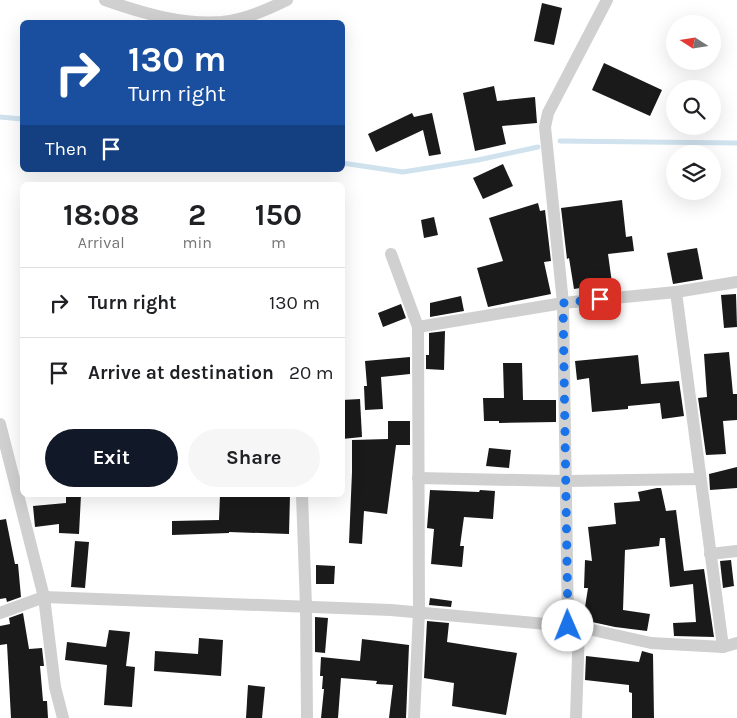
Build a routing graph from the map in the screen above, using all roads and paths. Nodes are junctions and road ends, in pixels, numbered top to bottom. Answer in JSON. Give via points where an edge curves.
{"nodes":[{"id":1,"x":105,"y":0,"type":"edge"},
{"id":2,"x":287,"y":0,"type":"edge"},
{"id":3,"x":607,"y":0,"type":"edge"},
{"id":4,"x":179,"y":20,"type":"edge"},
{"id":5,"x":230,"y":20,"type":"edge"},
{"id":6,"x":391,"y":254,"type":"dead end"},
{"id":7,"x":737,"y":282,"type":"edge"},
{"id":8,"x":676,"y":292,"type":"junction"},
{"id":9,"x":563,"y":303,"type":"junction"},
{"id":10,"x":418,"y":327,"type":"junction"},
{"id":11,"x":0,"y":424,"type":"edge"},
{"id":12,"x":418,"y":478,"type":"junction"},
{"id":13,"x":700,"y":479,"type":"junction"},
{"id":14,"x":565,"y":481,"type":"junction"},
{"id":15,"x":302,"y":497,"type":"edge"},
{"id":16,"x":737,"y":551,"type":"edge"},
{"id":17,"x":710,"y":554,"type":"junction"},
{"id":18,"x":44,"y":596,"type":"junction"},
{"id":19,"x":306,"y":606,"type":"junction"},
{"id":20,"x":419,"y":612,"type":"junction"},
{"id":21,"x":0,"y":613,"type":"edge"},
{"id":22,"x":573,"y":627,"type":"junction"},
{"id":23,"x":737,"y":643,"type":"edge"},
{"id":24,"x":723,"y":647,"type":"junction"},
{"id":25,"x":63,"y":718,"type":"edge"},
{"id":26,"x":307,"y":718,"type":"edge"},
{"id":27,"x":414,"y":718,"type":"edge"},
{"id":28,"x":576,"y":718,"type":"edge"}],
"edges":[{"from":1,"to":4,"type":"street"},
{"from":2,"to":5,"type":"street","via":[[268,10]]},
{"from":3,"to":9,"type":"street","via":[[551,107],[545,127]]},
{"from":6,"to":10,"type":"street"},
{"from":7,"to":8,"type":"street"},
{"from":8,"to":9,"type":"street"},
{"from":8,"to":13,"type":"street"},
{"from":9,"to":10,"type":"street"},
{"from":9,"to":14,"type":"street"},
{"from":10,"to":12,"type":"street"},
{"from":11,"to":18,"type":"street"},
{"from":12,"to":14,"type":"street"},
{"from":12,"to":20,"type":"street"},
{"from":13,"to":14,"type":"street"},
{"from":13,"to":17,"type":"street"},
{"from":14,"to":22,"type":"street"},
{"from":15,"to":19,"type":"street"},
{"from":16,"to":17,"type":"street"},
{"from":17,"to":24,"type":"street"},
{"from":18,"to":19,"type":"street"},
{"from":18,"to":21,"type":"street"},
{"from":18,"to":25,"type":"street","via":[[55,687]]},
{"from":19,"to":20,"type":"street"},
{"from":19,"to":26,"type":"street"},
{"from":20,"to":22,"type":"street"},
{"from":20,"to":27,"type":"street"},
{"from":22,"to":24,"type":"street","via":[[652,642]]},
{"from":22,"to":28,"type":"street"},
{"from":23,"to":24,"type":"street"}]}
